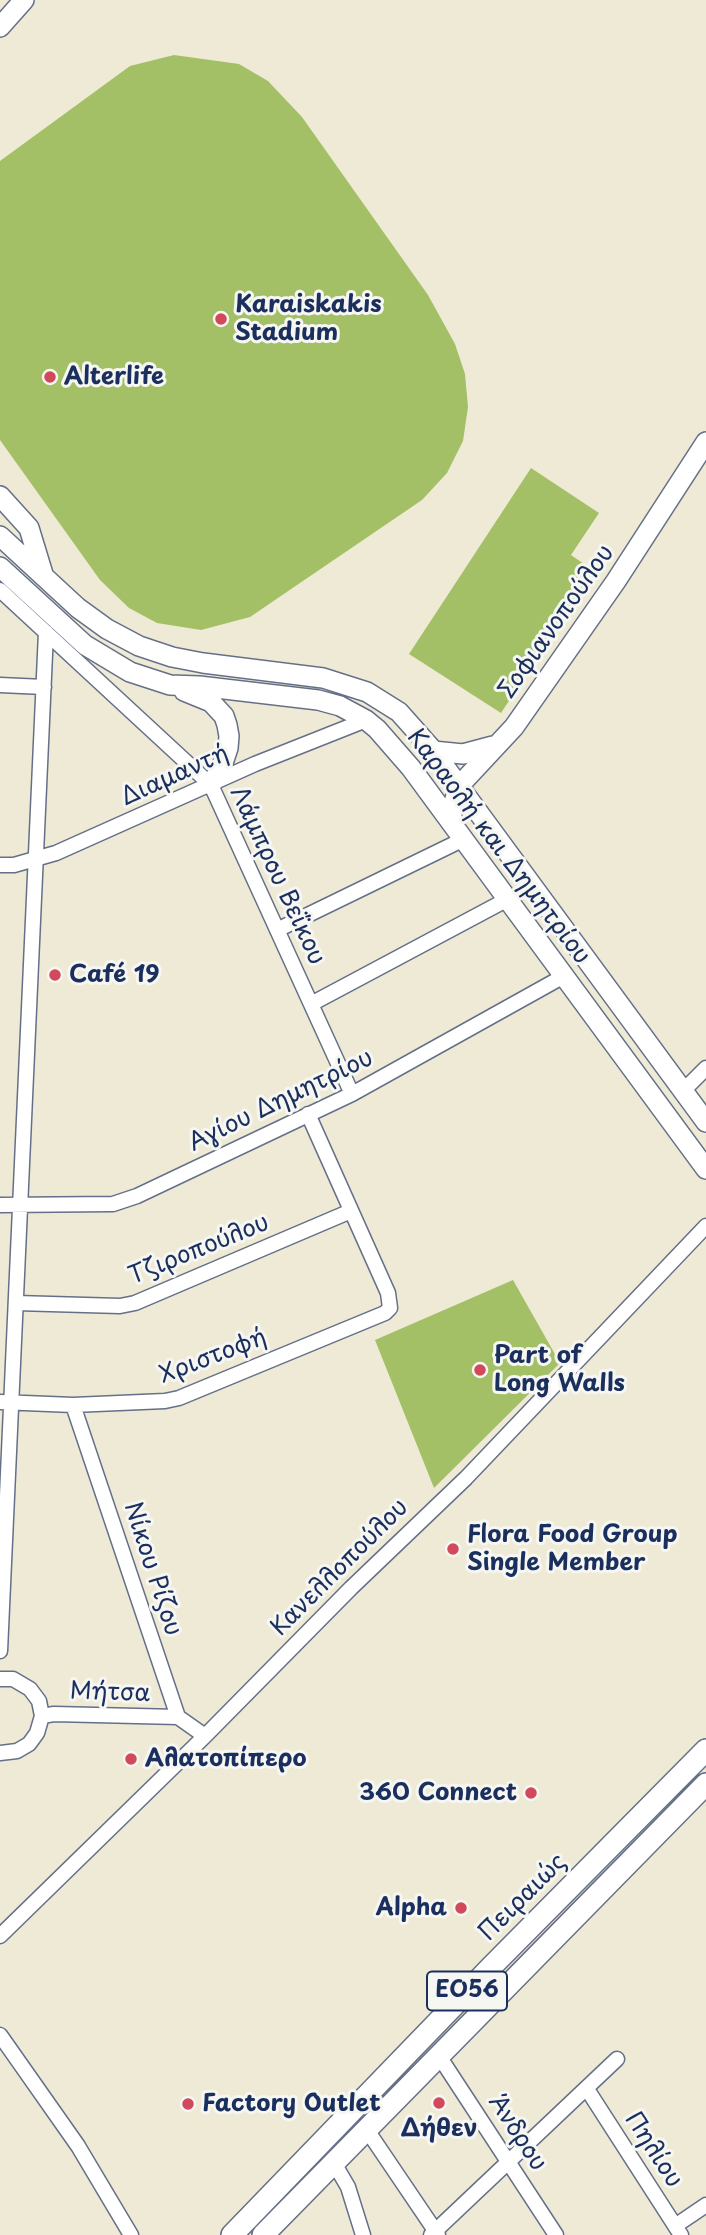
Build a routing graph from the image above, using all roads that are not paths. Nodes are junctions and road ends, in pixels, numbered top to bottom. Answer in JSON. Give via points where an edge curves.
{"nodes":[{"id":1,"x":24,"y":0,"type":"edge"},
{"id":2,"x":0,"y":27,"type":"edge"},
{"id":3,"x":706,"y":442,"type":"edge"},
{"id":4,"x":0,"y":496,"type":"edge"},
{"id":5,"x":0,"y":536,"type":"edge"},
{"id":6,"x":43,"y":575,"type":"junction"},
{"id":7,"x":4,"y":578,"type":"edge"},
{"id":8,"x":46,"y":632,"type":"junction"},
{"id":9,"x":0,"y":685,"type":"edge"},
{"id":10,"x":170,"y":685,"type":"junction"},
{"id":11,"x":44,"y":687,"type":"junction"},
{"id":12,"x":366,"y":720,"type":"junction"},
{"id":13,"x":497,"y":744,"type":"junction"},
{"id":14,"x":433,"y":751,"type":"junction"},
{"id":15,"x":211,"y":785,"type":"junction"},
{"id":16,"x":459,"y":786,"type":"junction"},
{"id":17,"x":459,"y":833,"type":"junction"},
{"id":18,"x":36,"y":859,"type":"junction"},
{"id":19,"x":0,"y":865,"type":"edge"},
{"id":20,"x":508,"y":899,"type":"junction"},
{"id":21,"x":277,"y":930,"type":"junction"},
{"id":22,"x":564,"y":976,"type":"junction"},
{"id":23,"x":311,"y":1004,"type":"junction"},
{"id":24,"x":706,"y":1068,"type":"edge"},
{"id":25,"x":683,"y":1091,"type":"junction"},
{"id":26,"x":352,"y":1094,"type":"junction"},
{"id":27,"x":308,"y":1114,"type":"junction"},
{"id":28,"x":706,"y":1122,"type":"edge"},
{"id":29,"x":706,"y":1169,"type":"edge"},
{"id":30,"x":0,"y":1205,"type":"edge"},
{"id":31,"x":20,"y":1205,"type":"junction"},
{"id":32,"x":351,"y":1211,"type":"junction"},
{"id":33,"x":706,"y":1226,"type":"edge"},
{"id":34,"x":16,"y":1303,"type":"junction"},
{"id":35,"x":6,"y":1402,"type":"edge"},
{"id":36,"x":73,"y":1405,"type":"junction"},
{"id":37,"x":2,"y":1577,"type":"edge"},
{"id":38,"x":0,"y":1651,"type":"edge"},
{"id":39,"x":0,"y":1679,"type":"edge"},
{"id":40,"x":42,"y":1716,"type":"junction"},
{"id":41,"x":178,"y":1717,"type":"junction"},
{"id":42,"x":205,"y":1736,"type":"junction"},
{"id":43,"x":706,"y":1750,"type":"edge"},
{"id":44,"x":0,"y":1753,"type":"edge"},
{"id":45,"x":706,"y":1784,"type":"edge"},
{"id":46,"x":2,"y":1928,"type":"edge"},
{"id":47,"x":0,"y":2035,"type":"edge"},
{"id":48,"x":439,"y":2056,"type":"junction"},
{"id":49,"x":617,"y":2059,"type":"dead end"},
{"id":50,"x":587,"y":2089,"type":"junction"},
{"id":51,"x":367,"y":2130,"type":"junction"},
{"id":52,"x":334,"y":2163,"type":"junction"},
{"id":53,"x":509,"y":2164,"type":"junction"},
{"id":54,"x":706,"y":2205,"type":"edge"},
{"id":55,"x":678,"y":2231,"type":"edge"},
{"id":56,"x":435,"y":2234,"type":"edge"},
{"id":57,"x":131,"y":2235,"type":"edge"},
{"id":58,"x":232,"y":2235,"type":"edge"},
{"id":59,"x":263,"y":2235,"type":"edge"},
{"id":60,"x":363,"y":2235,"type":"edge"},
{"id":61,"x":556,"y":2235,"type":"edge"}],
"edges":[{"from":1,"to":2,"type":"main road"},
{"from":3,"to":13,"type":"main road","name":"Σοφιανοπούλου","via":[[616,581]]},
{"from":4,"to":6,"type":"main road","via":[[29,528]]},
{"from":5,"to":6,"type":"main road","name":"Καραολή και Δημητρίου"},
{"from":6,"to":14,"type":"main road","name":"Καραολή και Δημητρίου","via":[[107,629],[155,652],[323,678],[367,692],[399,712]]},
{"from":7,"to":8,"type":"street","name":"Λάμπρου Βεΐκου"},
{"from":7,"to":10,"type":"main road","name":"Καραολή και Δημητρίου","via":[[94,652],[130,672]]},
{"from":8,"to":11,"type":"street"},
{"from":8,"to":15,"type":"street","name":"Λάμπρου Βεΐκου"},
{"from":9,"to":11,"type":"street"},
{"from":10,"to":12,"type":"main road","name":"Καραολή και Δημητρίου","via":[[318,700]]},
{"from":10,"to":15,"type":"main road","via":[[211,702],[224,716],[228,748]]},
{"from":11,"to":18,"type":"street"},
{"from":12,"to":15,"type":"street","name":"Διαμαντή"},
{"from":12,"to":17,"type":"main road","name":"Καραολή και Δημητρίου","via":[[396,748]]},
{"from":13,"to":14,"type":"main road","via":[[463,754]]},
{"from":13,"to":16,"type":"main road","name":"Σοφιανοπούλου"},
{"from":14,"to":16,"type":"main road","name":"Καραολή και Δημητρίου"},
{"from":15,"to":18,"type":"street","name":"Διαμαντή"},
{"from":15,"to":21,"type":"street","name":"Λάμπρου Βεΐκου"},
{"from":16,"to":17,"type":"main road","via":[[451,812]]},
{"from":16,"to":25,"type":"main road","name":"Καραολή και Δημητρίου"},
{"from":17,"to":20,"type":"main road","name":"Καραολή και Δημητρίου"},
{"from":17,"to":21,"type":"street"},
{"from":18,"to":19,"type":"street","name":"Διαμαντή"},
{"from":18,"to":31,"type":"street"},
{"from":20,"to":22,"type":"main road","name":"Καραολή και Δημητρίου"},
{"from":20,"to":23,"type":"street"},
{"from":21,"to":23,"type":"street","name":"Λάμπρου Βεΐκου"},
{"from":22,"to":26,"type":"street","name":"Αγίου Δημητρίου"},
{"from":22,"to":29,"type":"main road","name":"Καραολή και Δημητρίου"},
{"from":23,"to":26,"type":"street","name":"Λάμπρου Βεΐκου"},
{"from":24,"to":25,"type":"street"},
{"from":25,"to":28,"type":"main road","name":"Καραολή και Δημητρίου"},
{"from":26,"to":27,"type":"street","name":"Αγίου Δημητρίου"},
{"from":27,"to":31,"type":"street","name":"Αγίου Δημητρίου","via":[[125,1201]]},
{"from":27,"to":32,"type":"street"},
{"from":30,"to":31,"type":"street","name":"Αγίου Δημητρίου"},
{"from":31,"to":34,"type":"street"},
{"from":32,"to":34,"type":"street","name":"Τζιροπούλου","via":[[135,1303]]},
{"from":32,"to":36,"type":"street","name":"Χριστοφή","via":[[388,1293],[390,1308],[378,1317],[179,1398]]},
{"from":33,"to":42,"type":"street","name":"Κανελλοπούλου","via":[[466,1478]]},
{"from":34,"to":35,"type":"street"},
{"from":35,"to":36,"type":"street","name":"Χριστοφή"},
{"from":35,"to":37,"type":"street"},
{"from":36,"to":41,"type":"street","name":"Νίκου Ρίζου"},
{"from":37,"to":38,"type":"street"},
{"from":39,"to":40,"type":"street","via":[[18,1681],[30,1689]]},
{"from":40,"to":41,"type":"street","name":"Μήτσα"},
{"from":40,"to":44,"type":"street","via":[[29,1744]]},
{"from":41,"to":42,"type":"street"},
{"from":42,"to":46,"type":"street","name":"Κανελλοπούλου"},
{"from":43,"to":58,"type":"main road","name":"Πειραιώς","number":"ΕΟ56"},
{"from":45,"to":48,"type":"main road","name":"Πειραιώς","number":"ΕΟ56"},
{"from":47,"to":57,"type":"street","via":[[78,2146]]},
{"from":48,"to":51,"type":"main road","name":"Πειραιώς","number":"ΕΟ56"},
{"from":48,"to":53,"type":"street","name":"Άνδρου"},
{"from":49,"to":50,"type":"street"},
{"from":50,"to":53,"type":"street"},
{"from":50,"to":55,"type":"street","name":"Πηλίου"},
{"from":51,"to":52,"type":"main road","name":"Πειραιώς","number":"ΕΟ56"},
{"from":51,"to":56,"type":"street"},
{"from":52,"to":59,"type":"main road","name":"Πειραιώς","number":"ΕΟ56"},
{"from":52,"to":60,"type":"street","via":[[348,2187]]},
{"from":53,"to":56,"type":"street"},
{"from":53,"to":61,"type":"street","name":"Άνδρου"},
{"from":54,"to":55,"type":"street"}]}
